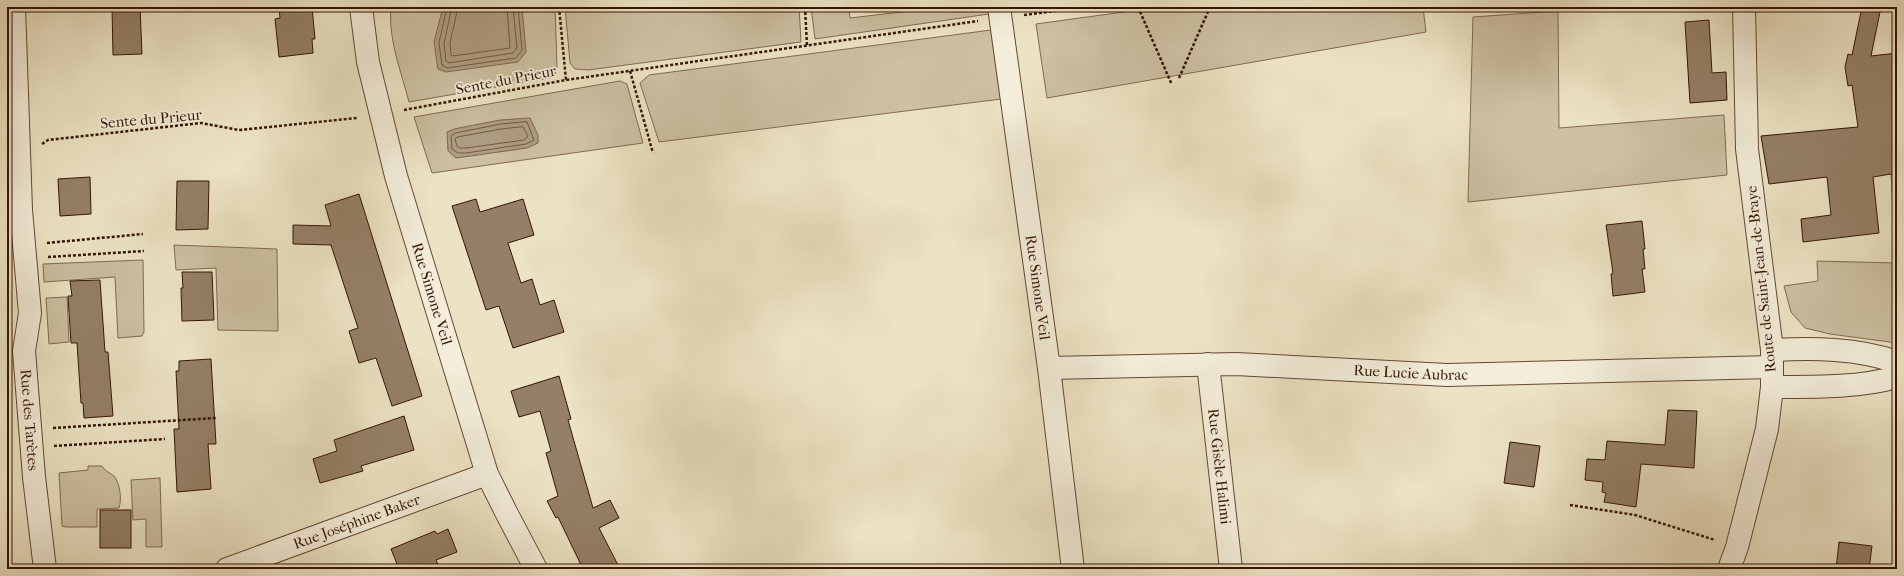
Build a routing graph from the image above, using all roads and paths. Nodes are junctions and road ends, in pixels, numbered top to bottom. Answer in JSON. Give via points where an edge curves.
{"nodes":[{"id":1,"x":14,"y":7,"type":"edge"},
{"id":2,"x":361,"y":7,"type":"edge"},
{"id":3,"x":559,"y":7,"type":"edge"},
{"id":4,"x":805,"y":7,"type":"edge"},
{"id":5,"x":1087,"y":7,"type":"edge"},
{"id":6,"x":1138,"y":7,"type":"edge"},
{"id":7,"x":1210,"y":7,"type":"edge"},
{"id":8,"x":1744,"y":7,"type":"edge"},
{"id":9,"x":1000,"y":12,"type":"edge"},
{"id":10,"x":807,"y":46,"type":"junction"},
{"id":11,"x":630,"y":71,"type":"junction"},
{"id":12,"x":1179,"y":78,"type":"dead end"},
{"id":13,"x":566,"y":80,"type":"junction"},
{"id":14,"x":1172,"y":85,"type":"dead end"},
{"id":15,"x":382,"y":114,"type":"junction"},
{"id":16,"x":653,"y":153,"type":"dead end"},
{"id":17,"x":19,"y":156,"type":"junction"},
{"id":18,"x":143,"y":234,"type":"dead end"},
{"id":19,"x":144,"y":251,"type":"dead end"},
{"id":20,"x":25,"y":252,"type":"junction"},
{"id":21,"x":1897,"y":362,"type":"edge"},
{"id":22,"x":1208,"y":364,"type":"junction"},
{"id":23,"x":1049,"y":368,"type":"junction"},
{"id":24,"x":1772,"y":368,"type":"junction"},
{"id":25,"x":1897,"y":377,"type":"edge"},
{"id":26,"x":216,"y":418,"type":"dead end"},
{"id":27,"x":31,"y":438,"type":"junction"},
{"id":28,"x":165,"y":439,"type":"dead end"},
{"id":29,"x":487,"y":474,"type":"junction"},
{"id":30,"x":1570,"y":505,"type":"dead end"},
{"id":31,"x":1737,"y":547,"type":"junction"},
{"id":32,"x":45,"y":569,"type":"edge"},
{"id":33,"x":227,"y":569,"type":"edge"},
{"id":34,"x":536,"y":569,"type":"edge"},
{"id":35,"x":1073,"y":569,"type":"edge"},
{"id":36,"x":1231,"y":569,"type":"edge"},
{"id":37,"x":1729,"y":569,"type":"edge"}],
"edges":[{"from":1,"to":17,"type":"street","name":"Rue des Tarètes"},
{"from":2,"to":15,"type":"street","name":"Rue Simone Veil","via":[[368,62]]},
{"from":3,"to":13,"type":"path"},
{"from":4,"to":10,"type":"path"},
{"from":5,"to":9,"type":"path","name":"Sente du Prieur"},
{"from":6,"to":14,"type":"path"},
{"from":7,"to":12,"type":"path"},
{"from":8,"to":24,"type":"street","name":"Route de Saint-Jean-de-Braye","via":[[1747,149]]},
{"from":9,"to":10,"type":"path","name":"Sente du Prieur"},
{"from":9,"to":23,"type":"street","name":"Rue Simone Veil"},
{"from":10,"to":11,"type":"path","name":"Sente du Prieur"},
{"from":11,"to":13,"type":"path","name":"Sente du Prieur"},
{"from":11,"to":16,"type":"path"},
{"from":13,"to":15,"type":"path","name":"Sente du Prieur"},
{"from":15,"to":17,"type":"path","name":"Sente du Prieur","via":[[239,130],[201,123],[56,139],[48,140],[28,154]]},
{"from":15,"to":29,"type":"street","name":"Rue Simone Veil","via":[[396,176]]},
{"from":17,"to":20,"type":"street","name":"Rue des Tarètes"},
{"from":18,"to":20,"type":"path"},
{"from":19,"to":20,"type":"path"},
{"from":20,"to":27,"type":"street","name":"Rue des Tarètes","via":[[30,313],[24,351]]},
{"from":21,"to":24,"type":"street","via":[[1880,356],[1812,348]]},
{"from":22,"to":23,"type":"street","name":"Rue Lucie Aubrac"},
{"from":22,"to":24,"type":"street","name":"Rue Lucie Aubrac","via":[[1447,375]]},
{"from":22,"to":36,"type":"street","name":"Rue Gisèle Halimi"},
{"from":23,"to":35,"type":"street","name":"Rue Simone Veil"},
{"from":24,"to":25,"type":"street","via":[[1811,387],[1882,381]]},
{"from":24,"to":31,"type":"street","name":"Route de Saint-Jean-de-Braye","via":[[1767,429]]},
{"from":26,"to":27,"type":"path"},
{"from":27,"to":28,"type":"path"},
{"from":27,"to":32,"type":"street","name":"Rue des Tarètes"},
{"from":29,"to":33,"type":"street","name":"Rue Joséphine Baker"},
{"from":29,"to":34,"type":"street","name":"Rue Simone Veil"},
{"from":30,"to":31,"type":"path","via":[[1635,515]]},
{"from":31,"to":37,"type":"street","name":"Route de Saint-Jean-de-Braye"}]}
